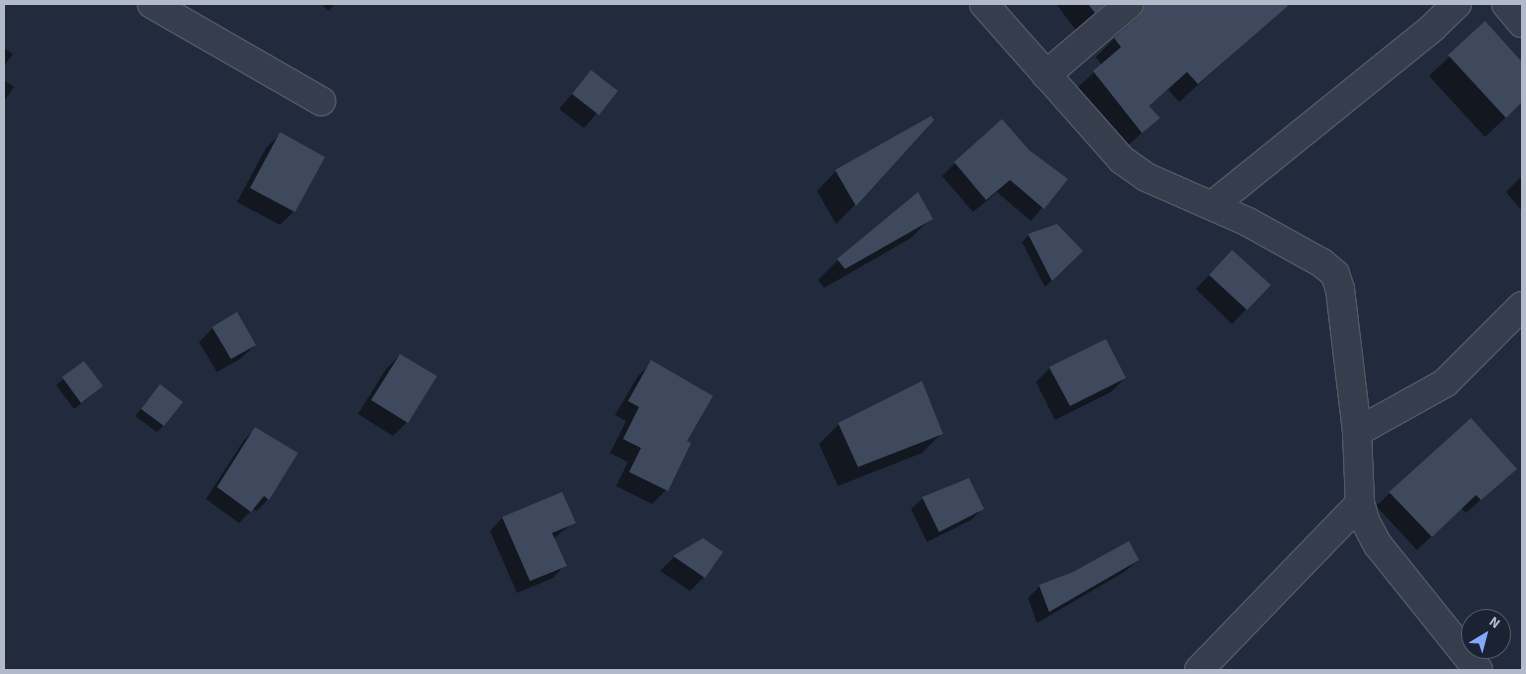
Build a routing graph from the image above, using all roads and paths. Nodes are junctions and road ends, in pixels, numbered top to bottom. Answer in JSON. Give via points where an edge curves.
{"nodes":[{"id":1,"x":152,"y":4,"type":"edge"},
{"id":2,"x":984,"y":4,"type":"edge"},
{"id":3,"x":1129,"y":4,"type":"edge"},
{"id":4,"x":1457,"y":4,"type":"edge"},
{"id":5,"x":1506,"y":4,"type":"edge"},
{"id":6,"x":1522,"y":23,"type":"edge"},
{"id":7,"x":1046,"y":75,"type":"junction"},
{"id":8,"x":321,"y":101,"type":"dead end"},
{"id":9,"x":1213,"y":205,"type":"junction"},
{"id":10,"x":1522,"y":306,"type":"edge"},
{"id":11,"x":1357,"y":432,"type":"junction"},
{"id":12,"x":1360,"y":503,"type":"junction"},
{"id":13,"x":1199,"y":670,"type":"edge"},
{"id":14,"x":1478,"y":670,"type":"edge"}],
"edges":[{"from":1,"to":8,"type":"street"},
{"from":2,"to":7,"type":"street"},
{"from":3,"to":7,"type":"street"},
{"from":4,"to":9,"type":"street","via":[[1432,28]]},
{"from":5,"to":6,"type":"street"},
{"from":7,"to":9,"type":"street","via":[[1122,160],[1146,177]]},
{"from":9,"to":11,"type":"street","via":[[1322,263],[1335,274],[1340,289]]},
{"from":10,"to":11,"type":"street","via":[[1445,383]]},
{"from":11,"to":12,"type":"street"},
{"from":12,"to":13,"type":"street"},
{"from":12,"to":14,"type":"street","via":[[1378,544]]}]}
